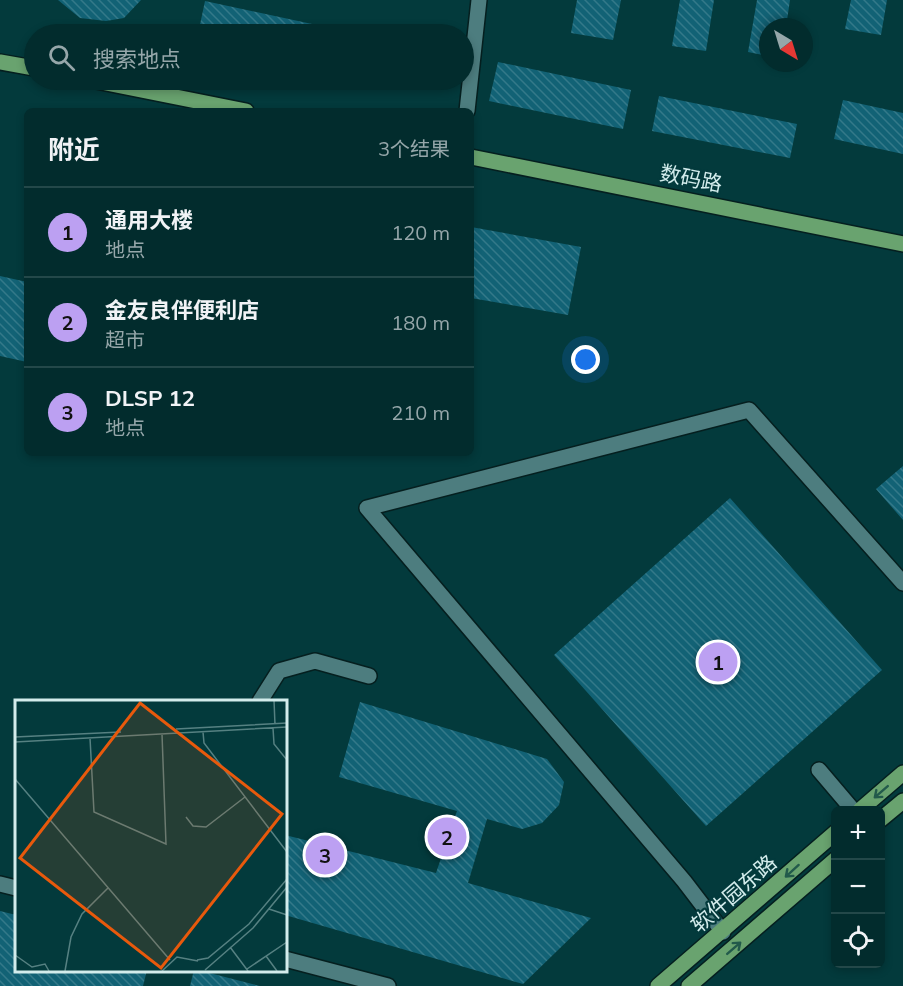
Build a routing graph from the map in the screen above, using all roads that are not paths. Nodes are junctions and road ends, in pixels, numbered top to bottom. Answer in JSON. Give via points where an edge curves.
{"nodes":[{"id":1,"x":479,"y":0,"type":"edge"},
{"id":2,"x":474,"y":43,"type":"edge"},
{"id":3,"x":0,"y":62,"type":"edge"},
{"id":4,"x":24,"y":66,"type":"edge"},
{"id":5,"x":140,"y":90,"type":"edge"},
{"id":6,"x":468,"y":90,"type":"edge"},
{"id":7,"x":231,"y":108,"type":"edge"},
{"id":8,"x":466,"y":108,"type":"edge"},
{"id":9,"x":474,"y":158,"type":"edge"},
{"id":10,"x":903,"y":244,"type":"edge"},
{"id":11,"x":903,"y":583,"type":"edge"},
{"id":12,"x":369,"y":676,"type":"dead end"},
{"id":13,"x":261,"y":700,"type":"edge"},
{"id":14,"x":819,"y":770,"type":"dead end"},
{"id":15,"x":903,"y":773,"type":"edge"},
{"id":16,"x":903,"y":801,"type":"edge"},
{"id":17,"x":850,"y":806,"type":"edge"},
{"id":18,"x":865,"y":806,"type":"edge"},
{"id":19,"x":885,"y":816,"type":"edge"},
{"id":20,"x":831,"y":836,"type":"edge"},
{"id":21,"x":835,"y":860,"type":"edge"},
{"id":22,"x":0,"y":884,"type":"edge"},
{"id":23,"x":15,"y":888,"type":"edge"},
{"id":24,"x":723,"y":932,"type":"junction"},
{"id":25,"x":286,"y":959,"type":"edge"},
{"id":26,"x":388,"y":986,"type":"edge"},
{"id":27,"x":658,"y":986,"type":"edge"},
{"id":28,"x":689,"y":986,"type":"edge"}],
"edges":[{"from":1,"to":2,"type":"street"},
{"from":3,"to":4,"type":"main road"},
{"from":5,"to":7,"type":"main road"},
{"from":6,"to":8,"type":"street"},
{"from":9,"to":10,"type":"main road","name":"数码路"},
{"from":11,"to":24,"type":"street","via":[[749,410],[368,508],[677,872]]},
{"from":12,"to":13,"type":"street","via":[[315,661],[279,671]]},
{"from":14,"to":17,"type":"street"},
{"from":15,"to":18,"type":"main road","one_way":true},
{"from":16,"to":19,"type":"main road"},
{"from":20,"to":24,"type":"main road","name":"软件园东路","one_way":true},
{"from":28,"to":21,"type":"main road","name":"软件园东路","one_way":true},
{"from":22,"to":23,"type":"street"},
{"from":24,"to":27,"type":"main road","name":"软件园东路"},
{"from":25,"to":26,"type":"street"}]}
